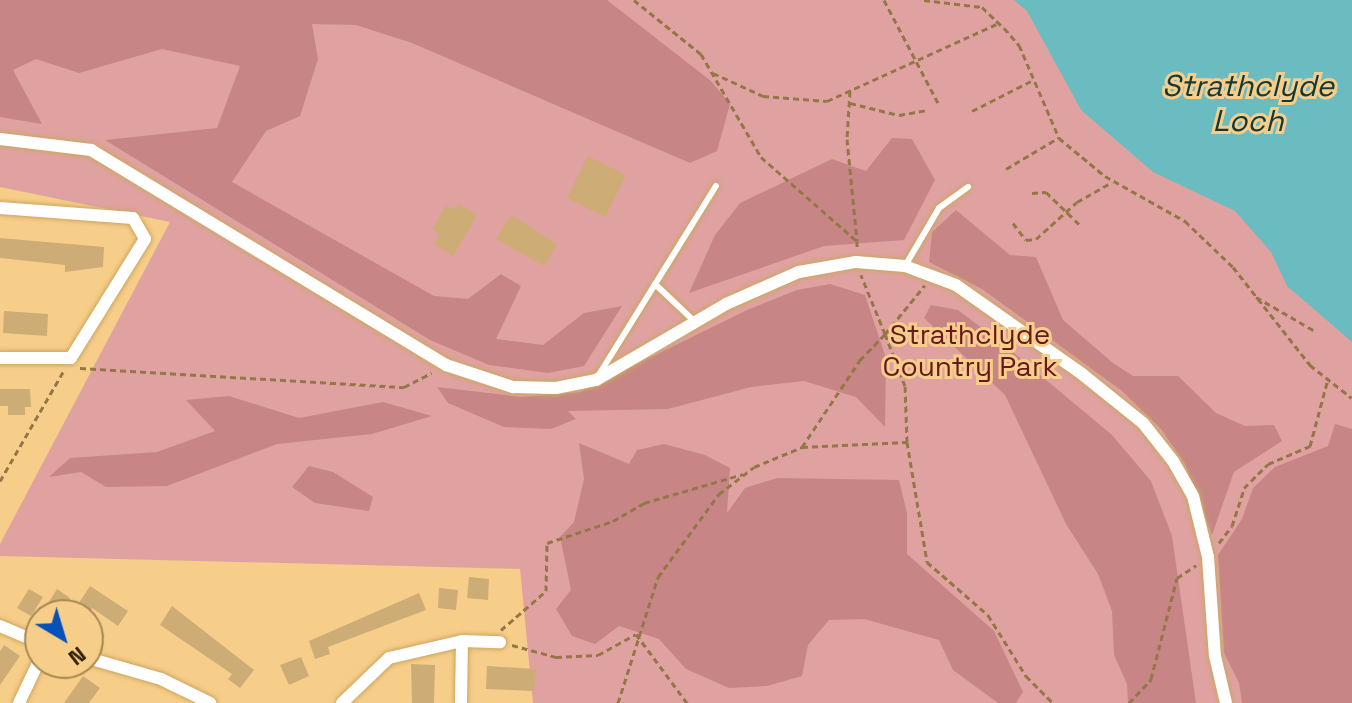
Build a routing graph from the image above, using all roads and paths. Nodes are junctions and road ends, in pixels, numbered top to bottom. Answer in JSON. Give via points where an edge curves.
{"nodes":[{"id":1,"x":634,"y":0,"type":"edge"},
{"id":2,"x":884,"y":0,"type":"edge"},
{"id":3,"x":924,"y":0,"type":"edge"},
{"id":4,"x":999,"y":23,"type":"junction"},
{"id":5,"x":919,"y":61,"type":"junction"},
{"id":6,"x":711,"y":72,"type":"junction"},
{"id":7,"x":1033,"y":79,"type":"junction"},
{"id":8,"x":850,"y":91,"type":"junction"},
{"id":9,"x":849,"y":103,"type":"junction"},
{"id":10,"x":938,"y":103,"type":"dead end"},
{"id":11,"x":927,"y":110,"type":"dead end"},
{"id":12,"x":972,"y":111,"type":"dead end"},
{"id":13,"x":1059,"y":138,"type":"junction"},
{"id":14,"x":0,"y":139,"type":"edge"},
{"id":15,"x":1006,"y":169,"type":"dead end"},
{"id":16,"x":1114,"y":181,"type":"junction"},
{"id":17,"x":716,"y":186,"type":"dead end"},
{"id":18,"x":968,"y":187,"type":"dead end"},
{"id":19,"x":1032,"y":193,"type":"dead end"},
{"id":20,"x":0,"y":208,"type":"edge"},
{"id":21,"x":1068,"y":210,"type":"junction"},
{"id":22,"x":1013,"y":223,"type":"dead end"},
{"id":23,"x":1081,"y":226,"type":"dead end"},
{"id":24,"x":857,"y":241,"type":"junction"},
{"id":25,"x":856,"y":262,"type":"junction"},
{"id":26,"x":905,"y":266,"type":"junction"},
{"id":27,"x":933,"y":276,"type":"junction"},
{"id":28,"x":655,"y":284,"type":"junction"},
{"id":29,"x":1256,"y":296,"type":"junction"},
{"id":30,"x":696,"y":324,"type":"junction"},
{"id":31,"x":1315,"y":331,"type":"dead end"},
{"id":32,"x":885,"y":334,"type":"junction"},
{"id":33,"x":0,"y":358,"type":"edge"},
{"id":34,"x":68,"y":362,"type":"junction"},
{"id":35,"x":446,"y":365,"type":"junction"},
{"id":36,"x":1328,"y":379,"type":"junction"},
{"id":37,"x":596,"y":380,"type":"junction"},
{"id":38,"x":1352,"y":398,"type":"edge"},
{"id":39,"x":907,"y":442,"type":"junction"},
{"id":40,"x":802,"y":447,"type":"junction"},
{"id":41,"x":746,"y":473,"type":"junction"},
{"id":42,"x":0,"y":481,"type":"edge"},
{"id":43,"x":1208,"y":557,"type":"junction"},
{"id":44,"x":0,"y":626,"type":"edge"},
{"id":45,"x":636,"y":634,"type":"junction"},
{"id":46,"x":24,"y":636,"type":"edge"},
{"id":47,"x":462,"y":641,"type":"junction"},
{"id":48,"x":496,"y":642,"type":"junction"},
{"id":49,"x":104,"y":663,"type":"edge"},
{"id":50,"x":30,"y":679,"type":"edge"},
{"id":51,"x":19,"y":703,"type":"edge"},
{"id":52,"x":210,"y":703,"type":"edge"},
{"id":53,"x":342,"y":703,"type":"edge"},
{"id":54,"x":461,"y":703,"type":"edge"},
{"id":55,"x":618,"y":703,"type":"edge"},
{"id":56,"x":687,"y":703,"type":"edge"},
{"id":57,"x":1053,"y":703,"type":"edge"},
{"id":58,"x":1129,"y":703,"type":"edge"},
{"id":59,"x":1226,"y":703,"type":"edge"}],
"edges":[{"from":1,"to":6,"type":"path","via":[[701,54]]},
{"from":2,"to":5,"type":"path"},
{"from":3,"to":4,"type":"path","via":[[982,7]]},
{"from":4,"to":5,"type":"path"},
{"from":4,"to":7,"type":"path","via":[[1019,45]]},
{"from":5,"to":8,"type":"path"},
{"from":5,"to":10,"type":"path"},
{"from":6,"to":8,"type":"path","via":[[763,96],[827,101]]},
{"from":6,"to":24,"type":"path","via":[[761,157]]},
{"from":7,"to":12,"type":"path"},
{"from":7,"to":13,"type":"path"},
{"from":8,"to":9,"type":"path"},
{"from":9,"to":11,"type":"path","via":[[899,115]]},
{"from":9,"to":24,"type":"path","via":[[847,139]]},
{"from":13,"to":15,"type":"path"},
{"from":13,"to":16,"type":"path"},
{"from":14,"to":35,"type":"street","via":[[91,150]]},
{"from":16,"to":21,"type":"path"},
{"from":16,"to":29,"type":"path","via":[[1185,221]]},
{"from":17,"to":28,"type":"lane"},
{"from":18,"to":26,"type":"lane","via":[[939,208]]},
{"from":19,"to":21,"type":"path","via":[[1046,192]]},
{"from":20,"to":34,"type":"street","via":[[133,218],[141,228],[145,239]]},
{"from":21,"to":22,"type":"path","via":[[1036,239],[1026,240]]},
{"from":21,"to":23,"type":"path"},
{"from":24,"to":25,"type":"path"},
{"from":25,"to":26,"type":"street"},
{"from":25,"to":30,"type":"street","via":[[788,277]]},
{"from":25,"to":32,"type":"path"},
{"from":26,"to":27,"type":"street"},
{"from":27,"to":32,"type":"path"},
{"from":27,"to":43,"type":"street","via":[[994,311],[1143,423],[1193,496]]},
{"from":28,"to":30,"type":"lane"},
{"from":28,"to":37,"type":"lane"},
{"from":29,"to":31,"type":"path"},
{"from":29,"to":36,"type":"path","via":[[1310,365]]},
{"from":30,"to":37,"type":"street"},
{"from":32,"to":39,"type":"path","via":[[905,386]]},
{"from":32,"to":40,"type":"path","via":[[860,360]]},
{"from":33,"to":34,"type":"street"},
{"from":34,"to":35,"type":"path","via":[[404,387]]},
{"from":34,"to":42,"type":"path"},
{"from":35,"to":37,"type":"street","via":[[513,387],[556,388]]},
{"from":36,"to":38,"type":"path"},
{"from":36,"to":43,"type":"path","via":[[1310,446],[1268,464],[1244,488],[1232,526]]},
{"from":39,"to":40,"type":"path"},
{"from":39,"to":57,"type":"path","via":[[927,562],[988,615],[1026,676]]},
{"from":40,"to":41,"type":"path"},
{"from":41,"to":45,"type":"path","via":[[719,494],[658,577]]},
{"from":41,"to":48,"type":"path","via":[[644,503],[613,521],[547,543],[546,591]]},
{"from":43,"to":58,"type":"path","via":[[1177,578],[1151,679]]},
{"from":43,"to":59,"type":"street","via":[[1215,656]]},
{"from":44,"to":46,"type":"street"},
{"from":45,"to":48,"type":"path","via":[[598,655],[584,656],[556,657]]},
{"from":45,"to":55,"type":"path"},
{"from":45,"to":56,"type":"path"},
{"from":47,"to":48,"type":"street"},
{"from":47,"to":53,"type":"street","via":[[389,658]]},
{"from":47,"to":54,"type":"street"},
{"from":49,"to":52,"type":"street","via":[[161,679]]},
{"from":50,"to":51,"type":"street"}]}
